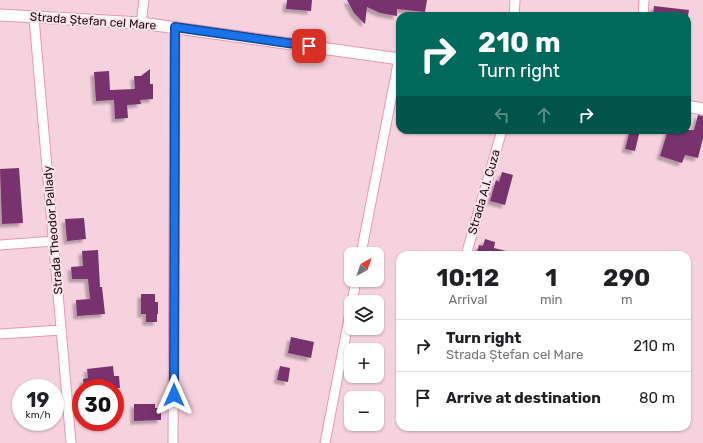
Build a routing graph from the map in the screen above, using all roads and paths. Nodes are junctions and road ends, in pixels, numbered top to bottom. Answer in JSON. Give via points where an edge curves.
{"nodes":[{"id":1,"x":144,"y":0,"type":"edge"},
{"id":2,"x":515,"y":0,"type":"edge"},
{"id":3,"x":644,"y":0,"type":"edge"},
{"id":4,"x":514,"y":12,"type":"edge"},
{"id":5,"x":643,"y":12,"type":"edge"},
{"id":6,"x":0,"y":15,"type":"edge"},
{"id":7,"x":34,"y":18,"type":"junction"},
{"id":8,"x":141,"y":23,"type":"junction"},
{"id":9,"x":175,"y":27,"type":"junction"},
{"id":10,"x":396,"y":57,"type":"edge"},
{"id":11,"x":396,"y":78,"type":"edge"},
{"id":12,"x":691,"y":107,"type":"edge"},
{"id":13,"x":703,"y":109,"type":"edge"},
{"id":14,"x":501,"y":134,"type":"edge"},
{"id":15,"x":54,"y":241,"type":"junction"},
{"id":16,"x":0,"y":245,"type":"edge"},
{"id":17,"x":362,"y":247,"type":"edge"},
{"id":18,"x":467,"y":251,"type":"edge"},
{"id":19,"x":61,"y":330,"type":"junction"},
{"id":20,"x":0,"y":334,"type":"edge"},
{"id":21,"x":346,"y":335,"type":"edge"},
{"id":22,"x":71,"y":443,"type":"edge"},
{"id":23,"x":174,"y":443,"type":"edge"},
{"id":24,"x":325,"y":443,"type":"edge"}],
"edges":[{"from":1,"to":8,"type":"street"},
{"from":2,"to":4,"type":"street"},
{"from":3,"to":5,"type":"street"},
{"from":6,"to":7,"type":"street","name":"Strada Ștefan cel Mare"},
{"from":7,"to":8,"type":"street","name":"Strada Ștefan cel Mare"},
{"from":7,"to":15,"type":"street","name":"Strada Theodor Pallady"},
{"from":8,"to":9,"type":"street","name":"Strada Ștefan cel Mare"},
{"from":9,"to":10,"type":"street","name":"Strada Ștefan cel Mare"},
{"from":9,"to":23,"type":"street"},
{"from":11,"to":17,"type":"street"},
{"from":12,"to":13,"type":"street"},
{"from":14,"to":18,"type":"street","name":"Strada A.I. Cuza"},
{"from":15,"to":16,"type":"street"},
{"from":15,"to":19,"type":"street","name":"Strada Theodor Pallady"},
{"from":19,"to":20,"type":"street"},
{"from":19,"to":22,"type":"street","name":"Strada Theodor Pallady"},
{"from":21,"to":24,"type":"street"}]}
